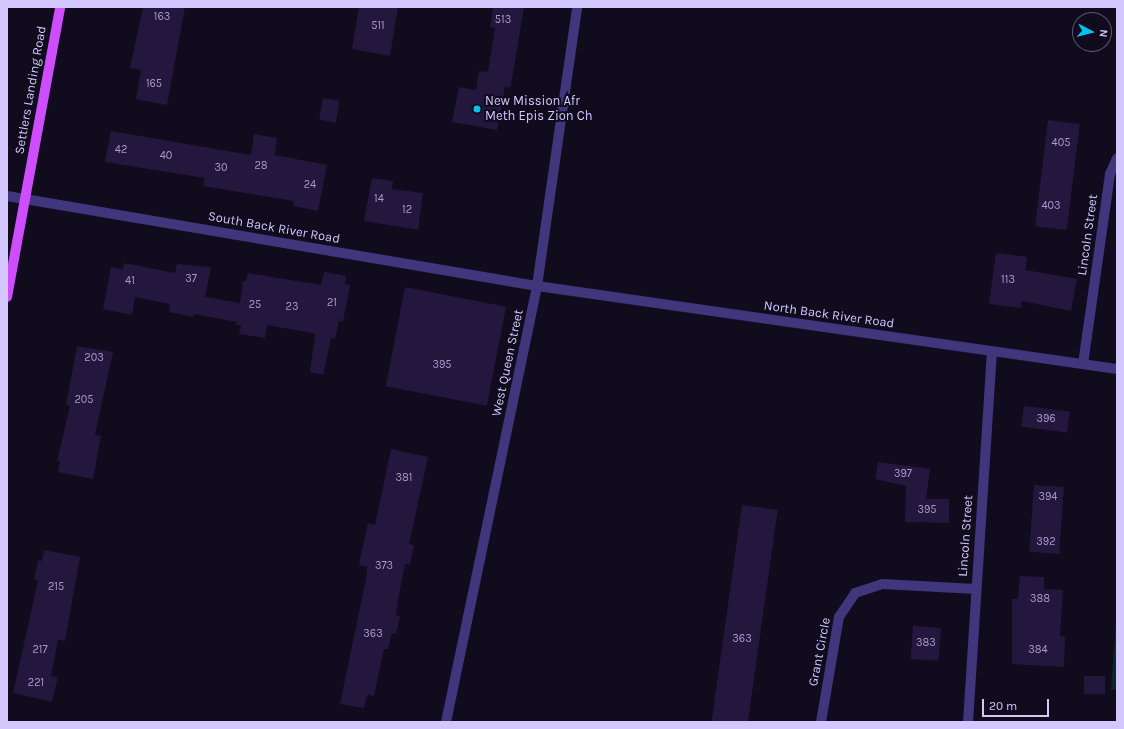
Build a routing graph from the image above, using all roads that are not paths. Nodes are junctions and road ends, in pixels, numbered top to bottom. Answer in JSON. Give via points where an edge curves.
{"nodes":[{"id":1,"x":60,"y":7,"type":"edge"},
{"id":2,"x":577,"y":7,"type":"edge"},
{"id":3,"x":1117,"y":158,"type":"edge"},
{"id":4,"x":7,"y":196,"type":"edge"},
{"id":5,"x":25,"y":199,"type":"junction"},
{"id":6,"x":537,"y":286,"type":"junction"},
{"id":7,"x":7,"y":297,"type":"edge"},
{"id":8,"x":992,"y":352,"type":"junction"},
{"id":9,"x":1083,"y":364,"type":"junction"},
{"id":10,"x":1117,"y":370,"type":"edge"},
{"id":11,"x":976,"y":589,"type":"junction"},
{"id":12,"x":446,"y":722,"type":"edge"},
{"id":13,"x":821,"y":722,"type":"edge"},
{"id":14,"x":968,"y":722,"type":"edge"}],
"edges":[{"from":1,"to":5,"type":"main road","name":"Settlers Landing Road"},
{"from":2,"to":6,"type":"street","name":"West Queen Street"},
{"from":3,"to":9,"type":"street","name":"Lincoln Street","via":[[1110,174]]},
{"from":4,"to":5,"type":"street","name":"South Back River Road"},
{"from":5,"to":6,"type":"street","name":"South Back River Road"},
{"from":5,"to":7,"type":"main road","name":"Settlers Landing Road"},
{"from":6,"to":8,"type":"street","name":"North Back River Road"},
{"from":6,"to":12,"type":"street","name":"West Queen Street"},
{"from":8,"to":9,"type":"street","name":"North Back River Road"},
{"from":8,"to":11,"type":"street","name":"Lincoln Street"},
{"from":9,"to":10,"type":"street","name":"North Back River Road"},
{"from":11,"to":13,"type":"street","name":"Grant Circle","via":[[882,584],[855,593],[839,617]]},
{"from":11,"to":14,"type":"street","name":"Lincoln Street"}]}
